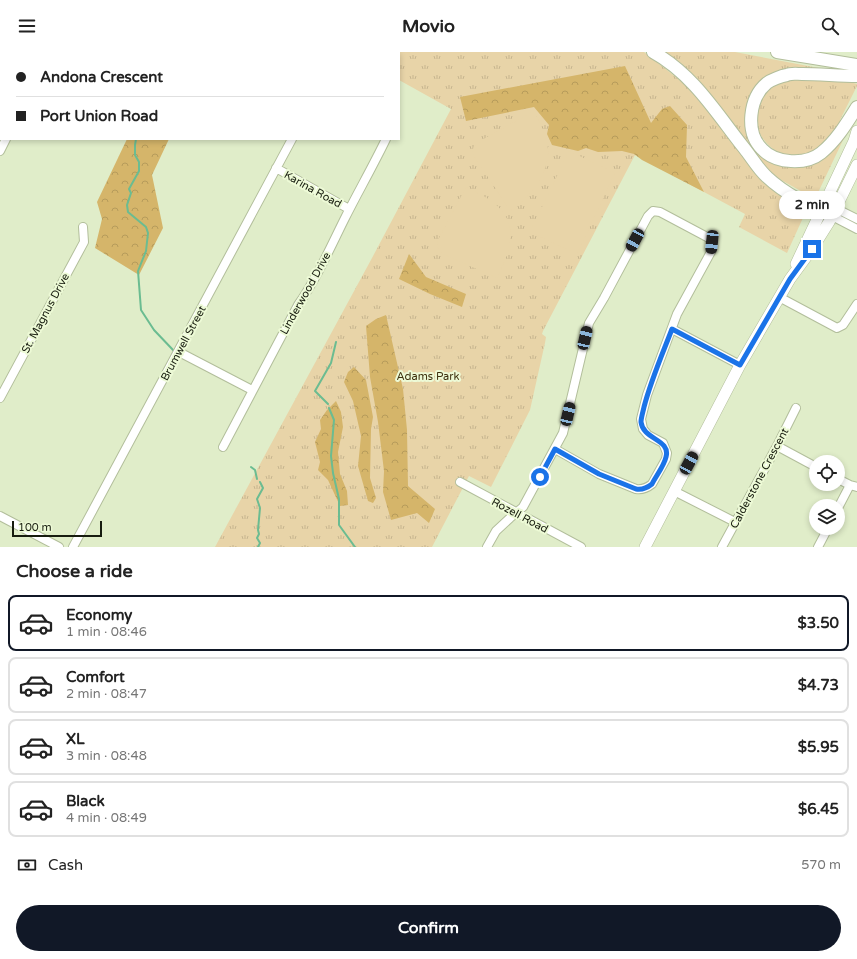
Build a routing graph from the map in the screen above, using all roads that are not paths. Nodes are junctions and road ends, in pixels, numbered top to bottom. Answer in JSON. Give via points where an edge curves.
{"nodes":[{"id":1,"x":653,"y":52,"type":"edge"},
{"id":2,"x":778,"y":52,"type":"edge"},
{"id":3,"x":857,"y":65,"type":"edge"},
{"id":4,"x":857,"y":76,"type":"edge"},
{"id":5,"x":856,"y":109,"type":"edge"},
{"id":6,"x":857,"y":131,"type":"edge"},
{"id":7,"x":6,"y":140,"type":"edge"},
{"id":8,"x":291,"y":140,"type":"edge"},
{"id":9,"x":386,"y":140,"type":"edge"},
{"id":10,"x":0,"y":151,"type":"edge"},
{"id":11,"x":857,"y":165,"type":"edge"},
{"id":12,"x":276,"y":168,"type":"junction"},
{"id":13,"x":349,"y":209,"type":"junction"},
{"id":14,"x":821,"y":211,"type":"junction"},
{"id":15,"x":832,"y":216,"type":"junction"},
{"id":16,"x":857,"y":219,"type":"edge"},
{"id":17,"x":83,"y":227,"type":"dead end"},
{"id":18,"x":857,"y":229,"type":"edge"},
{"id":19,"x":790,"y":279,"type":"junction"},
{"id":20,"x":779,"y":297,"type":"junction"},
{"id":21,"x":857,"y":304,"type":"edge"},
{"id":22,"x":672,"y":329,"type":"junction"},
{"id":23,"x":179,"y":352,"type":"junction"},
{"id":24,"x":740,"y":365,"type":"junction"},
{"id":25,"x":252,"y":390,"type":"junction"},
{"id":26,"x":0,"y":398,"type":"edge"},
{"id":27,"x":796,"y":408,"type":"dead end"},
{"id":28,"x":777,"y":446,"type":"junction"},
{"id":29,"x":223,"y":447,"type":"dead end"},
{"id":30,"x":555,"y":449,"type":"junction"},
{"id":31,"x":809,"y":463,"type":"edge"},
{"id":32,"x":460,"y":482,"type":"dead end"},
{"id":33,"x":853,"y":486,"type":"edge"},
{"id":34,"x":674,"y":491,"type":"junction"},
{"id":35,"x":844,"y":499,"type":"edge"},
{"id":36,"x":517,"y":513,"type":"junction"},
{"id":37,"x":0,"y":516,"type":"edge"},
{"id":38,"x":735,"y":522,"type":"junction"},
{"id":39,"x":824,"y":535,"type":"edge"},
{"id":40,"x":59,"y":547,"type":"edge"},
{"id":41,"x":74,"y":547,"type":"edge"},
{"id":42,"x":487,"y":547,"type":"edge"},
{"id":43,"x":581,"y":547,"type":"edge"},
{"id":44,"x":645,"y":547,"type":"edge"},
{"id":45,"x":722,"y":547,"type":"edge"},
{"id":46,"x":818,"y":547,"type":"edge"}],
"edges":[{"from":1,"to":14,"type":"highway","via":[[687,77],[700,91],[766,177]]},
{"from":2,"to":3,"type":"highway"},
{"from":4,"to":5,"type":"highway","via":[[787,74],[767,83],[756,98],[750,115],[753,134],[762,149],[776,158],[793,162],[806,160],[821,153]]},
{"from":6,"to":14,"type":"main road"},
{"from":7,"to":10,"type":"street"},
{"from":8,"to":12,"type":"street","name":"Brumwell Street"},
{"from":9,"to":13,"type":"street","name":"Linderwood Drive"},
{"from":11,"to":15,"type":"main road"},
{"from":12,"to":13,"type":"street","name":"Karina Road"},
{"from":12,"to":23,"type":"street","name":"Brumwell Street"},
{"from":13,"to":25,"type":"street","name":"Linderwood Drive","via":[[308,291]]},
{"from":14,"to":15,"type":"highway"},
{"from":14,"to":19,"type":"main road","via":[[800,252]]},
{"from":15,"to":16,"type":"street","via":[[841,211]]},
{"from":15,"to":18,"type":"street"},
{"from":15,"to":19,"type":"main road"},
{"from":17,"to":26,"type":"street","name":"St. Magnus Drive","via":[[84,242]]},
{"from":19,"to":20,"type":"main road"},
{"from":20,"to":21,"type":"street","via":[[837,328],[843,325]]},
{"from":20,"to":24,"type":"main road"},
{"from":22,"to":24,"type":"street"},
{"from":22,"to":30,"type":"street","via":[[647,395],[642,418],[643,429],[648,436],[663,443],[667,453],[652,484],[640,490],[636,489],[599,474]]},
{"from":22,"to":30,"type":"street","via":[[677,314],[712,250],[712,242],[660,212],[653,211],[589,323],[564,430]]},
{"from":23,"to":25,"type":"street"},
{"from":23,"to":41,"type":"street","name":"Brumwell Street"},
{"from":24,"to":34,"type":"main road"},
{"from":25,"to":29,"type":"street","name":"Linderwood Drive"},
{"from":27,"to":28,"type":"street","name":"Calderstone Crescent"},
{"from":28,"to":31,"type":"street"},
{"from":28,"to":38,"type":"street","name":"Calderstone Crescent"},
{"from":30,"to":36,"type":"street","via":[[523,507]]},
{"from":32,"to":36,"type":"street","name":"Rozell Road"},
{"from":33,"to":35,"type":"street"},
{"from":34,"to":38,"type":"street"},
{"from":34,"to":44,"type":"main road"},
{"from":36,"to":42,"type":"street","via":[[496,531]]},
{"from":36,"to":43,"type":"street","name":"Rozell Road"},
{"from":37,"to":40,"type":"street"},
{"from":38,"to":45,"type":"street","name":"Calderstone Crescent"},
{"from":39,"to":46,"type":"street"}]}
